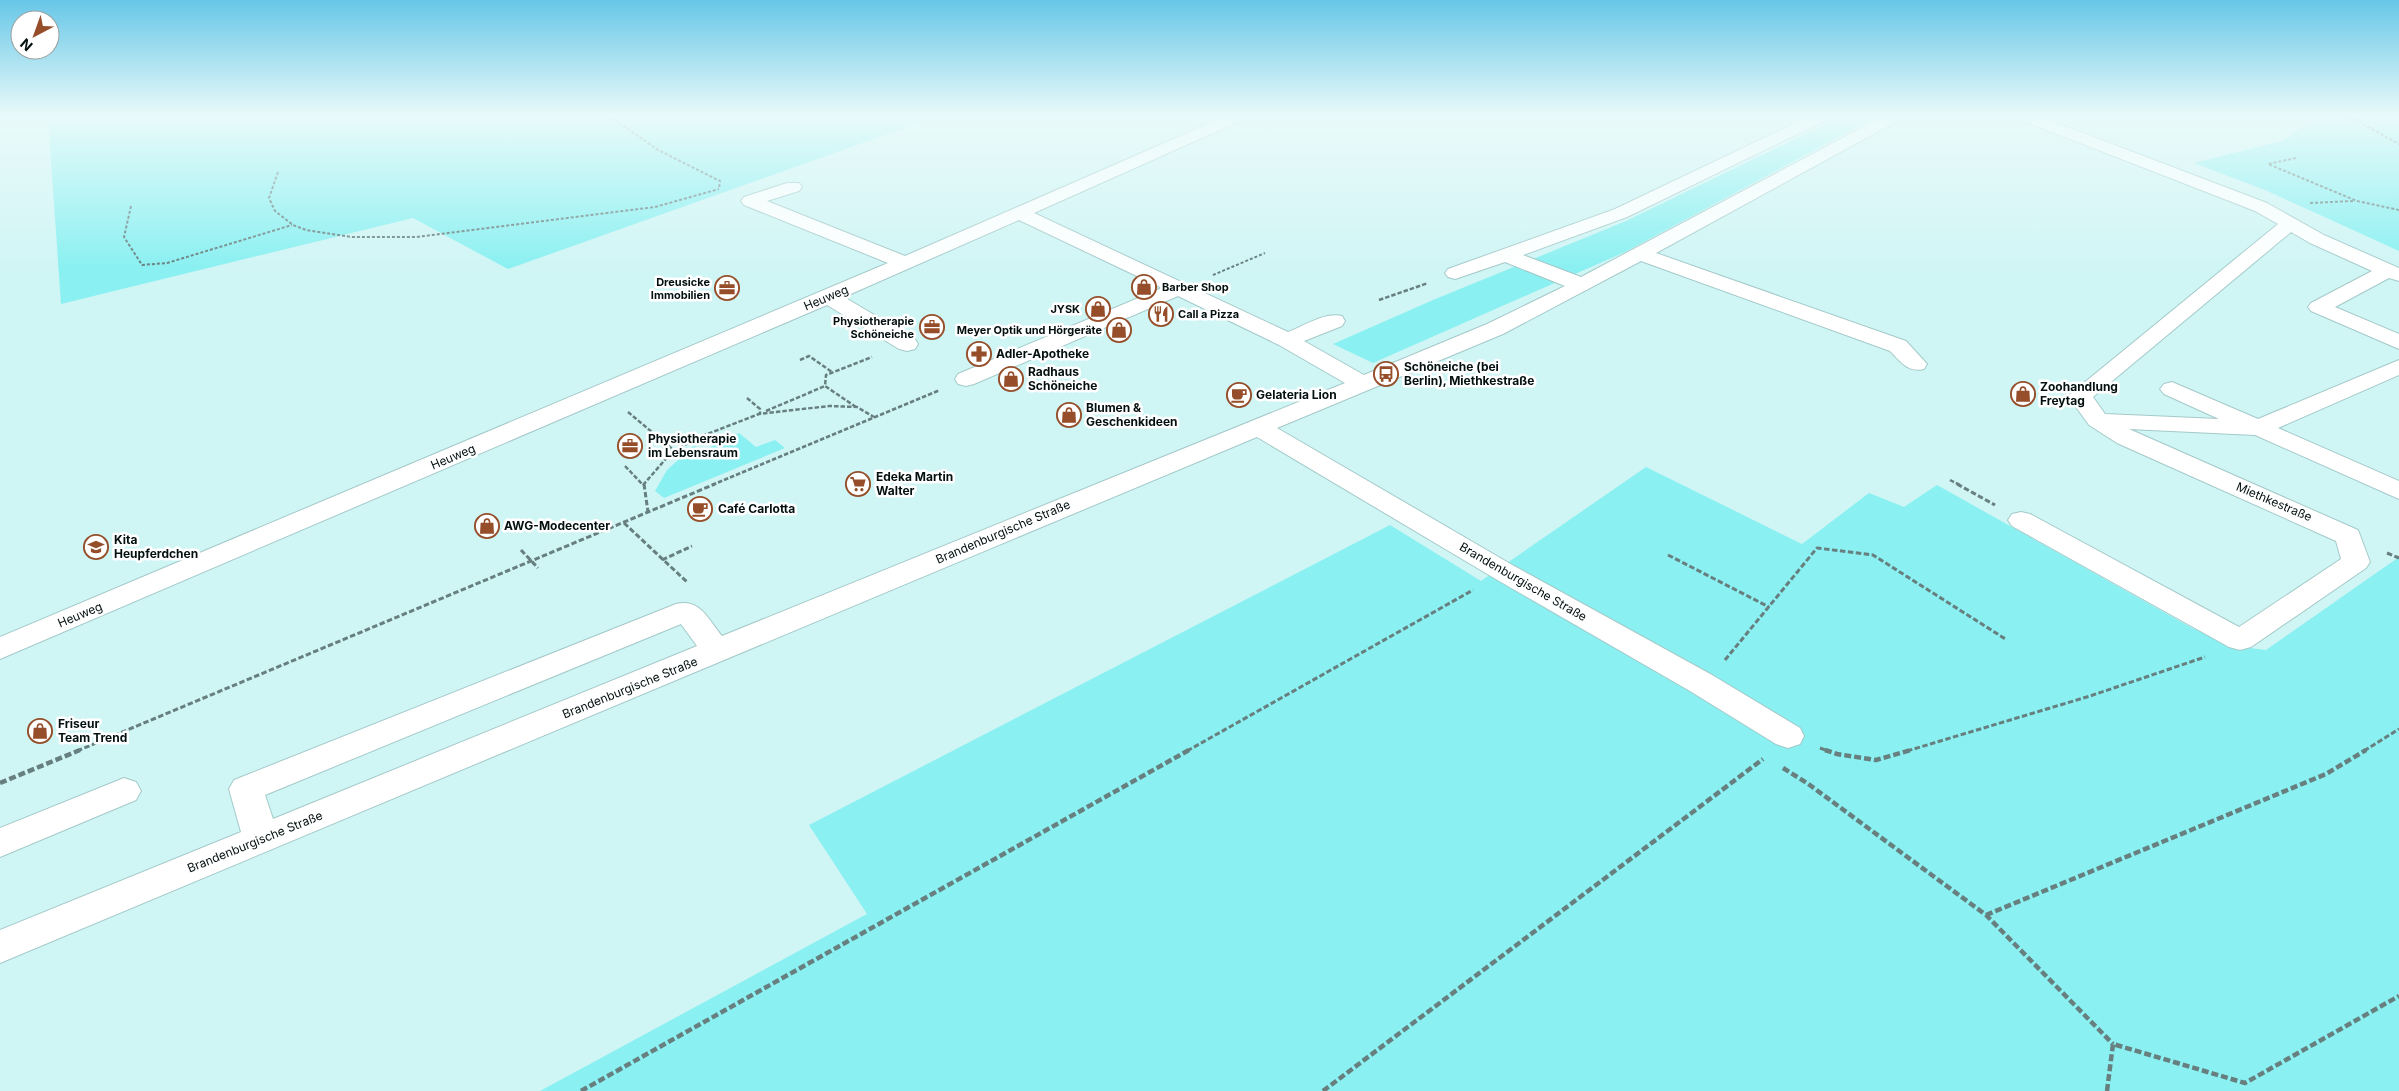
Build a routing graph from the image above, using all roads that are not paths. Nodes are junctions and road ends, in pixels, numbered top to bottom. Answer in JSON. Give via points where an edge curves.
{"nodes":[{"id":1,"x":1124,"y":168,"type":"edge"},
{"id":2,"x":1714,"y":168,"type":"edge"},
{"id":3,"x":1793,"y":168,"type":"edge"},
{"id":4,"x":2161,"y":168,"type":"edge"},
{"id":5,"x":793,"y":187,"type":"dead end"},
{"id":6,"x":1022,"y":214,"type":"junction"},
{"id":7,"x":2290,"y":224,"type":"junction"},
{"id":8,"x":1640,"y":254,"type":"junction"},
{"id":9,"x":1505,"y":255,"type":"junction"},
{"id":10,"x":905,"y":263,"type":"junction"},
{"id":11,"x":1454,"y":273,"type":"road end"},
{"id":12,"x":2393,"y":273,"type":"edge"},
{"id":13,"x":1582,"y":285,"type":"junction"},
{"id":14,"x":1180,"y":288,"type":"junction"},
{"id":15,"x":829,"y":297,"type":"junction"},
{"id":16,"x":1334,"y":321,"type":"dead end"},
{"id":17,"x":1287,"y":340,"type":"junction"},
{"id":18,"x":2399,"y":342,"type":"edge"},
{"id":19,"x":907,"y":344,"type":"road end"},
{"id":20,"x":1916,"y":364,"type":"dead end"},
{"id":21,"x":2399,"y":367,"type":"edge"},
{"id":22,"x":966,"y":379,"type":"road end"},
{"id":23,"x":1362,"y":383,"type":"junction"},
{"id":24,"x":2172,"y":389,"type":"dead end"},
{"id":25,"x":2097,"y":420,"type":"junction"},
{"id":26,"x":1258,"y":427,"type":"junction"},
{"id":27,"x":2257,"y":428,"type":"junction"},
{"id":28,"x":2399,"y":492,"type":"edge"},
{"id":29,"x":2021,"y":520,"type":"road end"},
{"id":30,"x":0,"y":649,"type":"edge"},
{"id":31,"x":718,"y":652,"type":"junction"},
{"id":32,"x":1788,"y":736,"type":"road end"},
{"id":33,"x":124,"y":791,"type":"dead end"},
{"id":34,"x":261,"y":839,"type":"junction"},
{"id":35,"x":0,"y":843,"type":"edge"},
{"id":36,"x":0,"y":947,"type":"edge"}],
"edges":[{"from":1,"to":6,"type":"street","name":"Heuweg"},
{"from":2,"to":9,"type":"street","via":[[1621,213]]},
{"from":3,"to":8,"type":"street","name":"Brandenburgische Straße"},
{"from":4,"to":7,"type":"street","via":[[2262,206]]},
{"from":5,"to":10,"type":"street","via":[[750,201]]},
{"from":6,"to":10,"type":"street","name":"Heuweg"},
{"from":6,"to":14,"type":"street"},
{"from":7,"to":12,"type":"street"},
{"from":7,"to":25,"type":"street","name":"Miethkestraße","via":[[2080,396]]},
{"from":8,"to":13,"type":"street","name":"Brandenburgische Straße"},
{"from":8,"to":20,"type":"street","via":[[1898,346]]},
{"from":9,"to":11,"type":"street"},
{"from":9,"to":13,"type":"street"},
{"from":10,"to":15,"type":"street","name":"Heuweg"},
{"from":12,"to":18,"type":"street","via":[[2318,307]]},
{"from":13,"to":23,"type":"street","name":"Brandenburgische Straße","via":[[1494,329]]},
{"from":14,"to":17,"type":"street"},
{"from":14,"to":22,"type":"street"},
{"from":15,"to":19,"type":"street"},
{"from":15,"to":30,"type":"street","name":"Heuweg"},
{"from":16,"to":17,"type":"street"},
{"from":17,"to":23,"type":"street"},
{"from":21,"to":27,"type":"street"},
{"from":23,"to":26,"type":"street","name":"Brandenburgische Straße"},
{"from":24,"to":27,"type":"street"},
{"from":25,"to":27,"type":"street"},
{"from":25,"to":29,"type":"street","name":"Miethkestraße","via":[[2126,438],[2348,536],[2356,562],[2240,640]]},
{"from":26,"to":31,"type":"street","name":"Brandenburgische Straße"},
{"from":26,"to":32,"type":"street","name":"Brandenburgische Straße"},
{"from":27,"to":28,"type":"street"},
{"from":31,"to":34,"type":"street","name":"Brandenburgische Straße"},
{"from":31,"to":34,"type":"street","via":[[686,611],[246,789]]},
{"from":33,"to":35,"type":"street"},
{"from":34,"to":36,"type":"street","name":"Brandenburgische Straße"}]}
